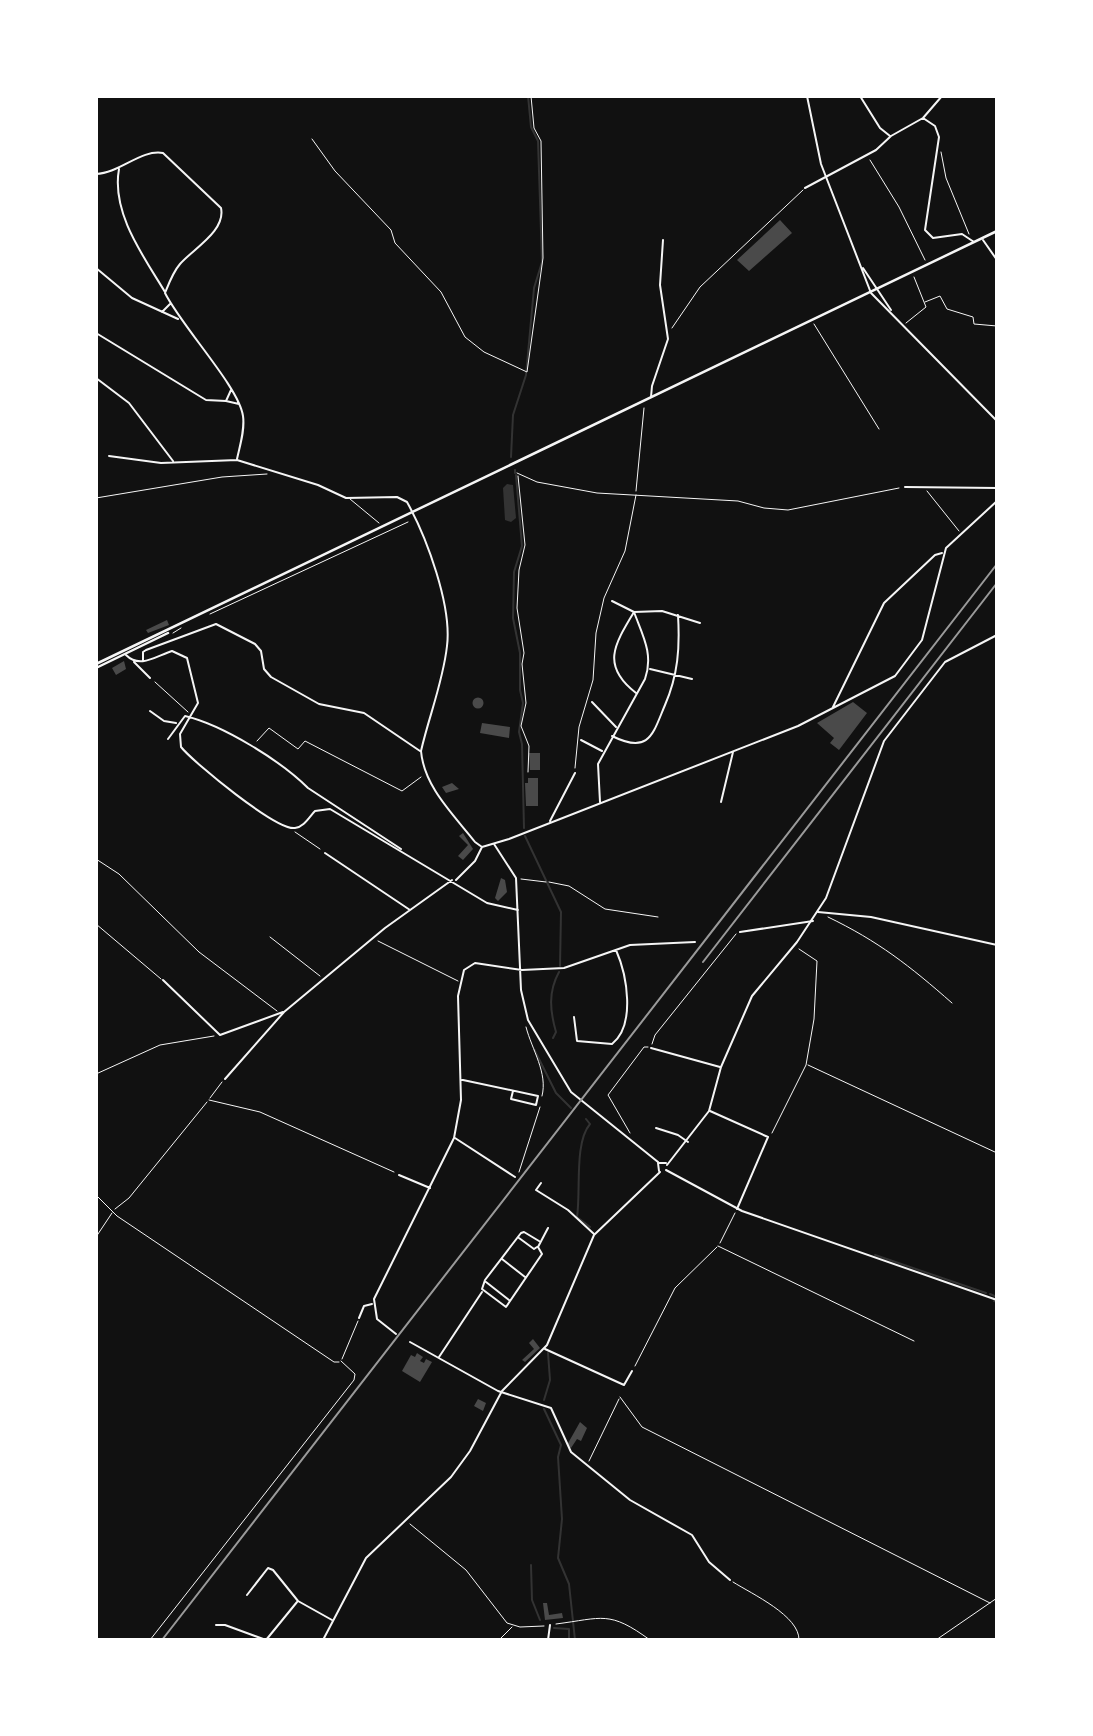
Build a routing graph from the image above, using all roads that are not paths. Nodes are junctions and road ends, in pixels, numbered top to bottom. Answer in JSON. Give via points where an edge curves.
{"nodes":[{"id":1,"x":807,"y":96,"type":"edge"},
{"id":2,"x":860,"y":96,"type":"edge"},
{"id":3,"x":942,"y":96,"type":"edge"},
{"id":4,"x":923,"y":118,"type":"junction"},
{"id":5,"x":891,"y":136,"type":"junction"},
{"id":6,"x":119,"y":169,"type":"junction"},
{"id":7,"x":96,"y":174,"type":"edge"},
{"id":8,"x":109,"y":174,"type":"junction"},
{"id":9,"x":825,"y":176,"type":"junction"},
{"id":10,"x":117,"y":180,"type":"junction"},
{"id":11,"x":805,"y":188,"type":"road end"},
{"id":12,"x":997,"y":231,"type":"edge"},
{"id":13,"x":982,"y":239,"type":"junction"},
{"id":14,"x":663,"y":240,"type":"dead end"},
{"id":15,"x":975,"y":243,"type":"junction"},
{"id":16,"x":997,"y":260,"type":"edge"},
{"id":17,"x":863,"y":267,"type":"junction"},
{"id":18,"x":96,"y":268,"type":"edge"},
{"id":19,"x":878,"y":289,"type":"junction"},
{"id":20,"x":165,"y":293,"type":"junction"},
{"id":21,"x":871,"y":293,"type":"junction"},
{"id":22,"x":170,"y":304,"type":"junction"},
{"id":23,"x":162,"y":312,"type":"junction"},
{"id":24,"x":892,"y":312,"type":"junction"},
{"id":25,"x":179,"y":319,"type":"junction"},
{"id":26,"x":96,"y":332,"type":"edge"},
{"id":27,"x":96,"y":378,"type":"edge"},
{"id":28,"x":231,"y":389,"type":"junction"},
{"id":29,"x":651,"y":398,"type":"junction"},
{"id":30,"x":226,"y":401,"type":"junction"},
{"id":31,"x":240,"y":404,"type":"junction"},
{"id":32,"x":997,"y":421,"type":"edge"},
{"id":33,"x":109,"y":456,"type":"dead end"},
{"id":34,"x":237,"y":460,"type":"junction"},
{"id":35,"x":173,"y":461,"type":"junction"},
{"id":36,"x":905,"y":487,"type":"road end"},
{"id":37,"x":997,"y":488,"type":"edge"},
{"id":38,"x":350,"y":499,"type":"junction"},
{"id":39,"x":997,"y":501,"type":"edge"},
{"id":40,"x":413,"y":514,"type":"junction"},
{"id":41,"x":379,"y":523,"type":"dead end"},
{"id":42,"x":944,"y":552,"type":"junction"},
{"id":43,"x":941,"y":558,"type":"junction"},
{"id":44,"x":931,"y":559,"type":"junction"},
{"id":45,"x":612,"y":601,"type":"dead end"},
{"id":46,"x":634,"y":612,"type":"junction"},
{"id":47,"x":678,"y":615,"type":"junction"},
{"id":48,"x":700,"y":623,"type":"dead end"},
{"id":49,"x":997,"y":635,"type":"edge"},
{"id":50,"x":125,"y":653,"type":"junction"},
{"id":51,"x":133,"y":661,"type":"junction"},
{"id":52,"x":143,"y":662,"type":"junction"},
{"id":53,"x":97,"y":665,"type":"edge"},
{"id":54,"x":649,"y":669,"type":"junction"},
{"id":55,"x":676,"y":676,"type":"junction"},
{"id":56,"x":150,"y":678,"type":"road end"},
{"id":57,"x":692,"y":678,"type":"dead end"},
{"id":58,"x":637,"y":694,"type":"junction"},
{"id":59,"x":592,"y":702,"type":"dead end"},
{"id":60,"x":832,"y":708,"type":"junction"},
{"id":61,"x":150,"y":711,"type":"dead end"},
{"id":62,"x":191,"y":717,"type":"junction"},
{"id":63,"x":177,"y":723,"type":"junction"},
{"id":64,"x":617,"y":728,"type":"junction"},
{"id":65,"x":612,"y":736,"type":"junction"},
{"id":66,"x":168,"y":739,"type":"dead end"},
{"id":67,"x":581,"y":740,"type":"dead end"},
{"id":68,"x":257,"y":741,"type":"road end"},
{"id":69,"x":253,"y":748,"type":"junction"},
{"id":70,"x":421,"y":751,"type":"junction"},
{"id":71,"x":603,"y":751,"type":"junction"},
{"id":72,"x":733,"y":751,"type":"junction"},
{"id":73,"x":575,"y":773,"type":"road end"},
{"id":74,"x":721,"y":802,"type":"dead end"},
{"id":75,"x":601,"y":803,"type":"junction"},
{"id":76,"x":549,"y":822,"type":"junction"},
{"id":77,"x":494,"y":844,"type":"junction"},
{"id":78,"x":482,"y":847,"type":"junction"},
{"id":79,"x":401,"y":850,"type":"junction"},
{"id":80,"x":325,"y":853,"type":"road end"},
{"id":81,"x":454,"y":880,"type":"junction"},
{"id":82,"x":411,"y":910,"type":"junction"},
{"id":83,"x":518,"y":910,"type":"junction"},
{"id":84,"x":818,"y":912,"type":"junction"},
{"id":85,"x":813,"y":921,"type":"junction"},
{"id":86,"x":96,"y":924,"type":"edge"},
{"id":87,"x":740,"y":932,"type":"road end"},
{"id":88,"x":695,"y":943,"type":"dead end"},
{"id":89,"x":997,"y":945,"type":"edge"},
{"id":90,"x":616,"y":949,"type":"junction"},
{"id":91,"x":522,"y":970,"type":"junction"},
{"id":92,"x":163,"y":981,"type":"joint"},
{"id":93,"x":284,"y":1012,"type":"junction"},
{"id":94,"x":575,"y":1017,"type":"dead end"},
{"id":95,"x":651,"y":1048,"type":"road end"},
{"id":96,"x":721,"y":1067,"type":"junction"},
{"id":97,"x":225,"y":1079,"type":"road end"},
{"id":98,"x":461,"y":1080,"type":"junction"},
{"id":99,"x":513,"y":1091,"type":"junction"},
{"id":100,"x":709,"y":1111,"type":"junction"},
{"id":101,"x":656,"y":1128,"type":"dead end"},
{"id":102,"x":454,"y":1138,"type":"junction"},
{"id":103,"x":688,"y":1142,"type":"junction"},
{"id":104,"x":658,"y":1163,"type":"junction"},
{"id":105,"x":667,"y":1165,"type":"junction"},
{"id":106,"x":666,"y":1170,"type":"junction"},
{"id":107,"x":660,"y":1172,"type":"junction"},
{"id":108,"x":399,"y":1175,"type":"road end"},
{"id":109,"x":515,"y":1177,"type":"road end"},
{"id":110,"x":541,"y":1183,"type":"dead end"},
{"id":111,"x":430,"y":1188,"type":"junction"},
{"id":112,"x":737,"y":1209,"type":"junction"},
{"id":113,"x":548,"y":1228,"type":"dead end"},
{"id":114,"x":594,"y":1235,"type":"junction"},
{"id":115,"x":518,"y":1237,"type":"junction"},
{"id":116,"x":539,"y":1241,"type":"junction"},
{"id":117,"x":538,"y":1247,"type":"junction"},
{"id":118,"x":501,"y":1258,"type":"junction"},
{"id":119,"x":526,"y":1277,"type":"junction"},
{"id":120,"x":485,"y":1280,"type":"junction"},
{"id":121,"x":484,"y":1291,"type":"junction"},
{"id":122,"x":510,"y":1300,"type":"junction"},
{"id":123,"x":997,"y":1300,"type":"edge"},
{"id":124,"x":373,"y":1304,"type":"junction"},
{"id":125,"x":359,"y":1318,"type":"road end"},
{"id":126,"x":396,"y":1334,"type":"dead end"},
{"id":127,"x":410,"y":1342,"type":"dead end"},
{"id":128,"x":545,"y":1349,"type":"junction"},
{"id":129,"x":438,"y":1358,"type":"junction"},
{"id":130,"x":632,"y":1371,"type":"road end"},
{"id":131,"x":502,"y":1391,"type":"junction"},
{"id":132,"x":730,"y":1580,"type":"road end"},
{"id":133,"x":247,"y":1595,"type":"dead end"},
{"id":134,"x":298,"y":1601,"type":"junction"},
{"id":135,"x":332,"y":1621,"type":"junction"},
{"id":136,"x":216,"y":1625,"type":"dead end"},
{"id":137,"x":550,"y":1625,"type":"road end"},
{"id":138,"x":323,"y":1640,"type":"edge"},
{"id":139,"x":548,"y":1640,"type":"edge"}],
"edges":[{"from":1,"to":9,"type":"street"},
{"from":2,"to":5,"type":"street","via":[[880,128]]},
{"from":3,"to":4,"type":"street"},
{"from":4,"to":5,"type":"street"},
{"from":4,"to":15,"type":"street","via":[[937,129],[938,144],[924,228],[936,239],[958,234]]},
{"from":5,"to":9,"type":"street"},
{"from":6,"to":8,"type":"street"},
{"from":6,"to":10,"type":"street"},
{"from":6,"to":20,"type":"street","via":[[153,152],[163,153],[221,208],[216,229],[178,266]]},
{"from":7,"to":8,"type":"street"},
{"from":8,"to":10,"type":"street"},
{"from":9,"to":11,"type":"street"},
{"from":9,"to":17,"type":"street"},
{"from":10,"to":20,"type":"street","via":[[131,233]]},
{"from":12,"to":13,"type":"main road"},
{"from":13,"to":15,"type":"main road"},
{"from":13,"to":16,"type":"street"},
{"from":14,"to":29,"type":"street","via":[[660,285],[668,337]]},
{"from":15,"to":19,"type":"main road"},
{"from":17,"to":19,"type":"street"},
{"from":17,"to":21,"type":"street"},
{"from":18,"to":23,"type":"street","via":[[132,298]]},
{"from":19,"to":21,"type":"main road"},
{"from":19,"to":24,"type":"street"},
{"from":20,"to":22,"type":"street"},
{"from":21,"to":24,"type":"street"},
{"from":21,"to":29,"type":"main road"},
{"from":22,"to":23,"type":"street"},
{"from":22,"to":25,"type":"street"},
{"from":23,"to":25,"type":"street"},
{"from":24,"to":32,"type":"street"},
{"from":25,"to":28,"type":"street"},
{"from":26,"to":30,"type":"street","via":[[206,400]]},
{"from":27,"to":35,"type":"street","via":[[129,403]]},
{"from":28,"to":30,"type":"street"},
{"from":28,"to":31,"type":"street"},
{"from":29,"to":40,"type":"main road"},
{"from":30,"to":31,"type":"street"},
{"from":31,"to":34,"type":"street","via":[[244,427]]},
{"from":33,"to":35,"type":"street"},
{"from":34,"to":35,"type":"street"},
{"from":34,"to":38,"type":"street"},
{"from":36,"to":37,"type":"street"},
{"from":38,"to":40,"type":"street","via":[[399,498]]},
{"from":38,"to":41,"type":"lane"},
{"from":39,"to":42,"type":"street"},
{"from":40,"to":50,"type":"main road"},
{"from":40,"to":70,"type":"street","via":[[443,600],[447,634],[445,661]]},
{"from":42,"to":43,"type":"street"},
{"from":42,"to":44,"type":"street"},
{"from":43,"to":44,"type":"street"},
{"from":43,"to":60,"type":"street","via":[[920,643],[895,676]]},
{"from":44,"to":60,"type":"street","via":[[884,603]]},
{"from":45,"to":46,"type":"street"},
{"from":46,"to":47,"type":"street"},
{"from":46,"to":54,"type":"street","via":[[648,649]]},
{"from":46,"to":58,"type":"street","via":[[613,665],[624,684]]},
{"from":47,"to":48,"type":"street"},
{"from":47,"to":55,"type":"street"},
{"from":49,"to":84,"type":"street","via":[[941,665],[891,730],[878,752]]},
{"from":50,"to":51,"type":"street"},
{"from":50,"to":53,"type":"main road"},
{"from":51,"to":52,"type":"street"},
{"from":51,"to":56,"type":"street"},
{"from":52,"to":62,"type":"street","via":[[172,652],[187,659],[197,695]]},
{"from":52,"to":70,"type":"street","via":[[146,650],[208,625],[222,626],[259,648],[271,677],[319,704],[365,713]]},
{"from":54,"to":55,"type":"street"},
{"from":54,"to":58,"type":"street"},
{"from":55,"to":57,"type":"street"},
{"from":55,"to":65,"type":"street","via":[[653,736],[631,742]]},
{"from":58,"to":64,"type":"street"},
{"from":59,"to":64,"type":"street"},
{"from":60,"to":72,"type":"street"},
{"from":61,"to":63,"type":"street","via":[[164,722]]},
{"from":62,"to":63,"type":"street"},
{"from":62,"to":69,"type":"street"},
{"from":62,"to":79,"type":"street","via":[[179,739],[185,752],[230,790],[289,828],[299,827],[315,811],[327,808]]},
{"from":63,"to":66,"type":"street"},
{"from":64,"to":65,"type":"street"},
{"from":65,"to":71,"type":"street"},
{"from":67,"to":71,"type":"street"},
{"from":68,"to":69,"type":"lane"},
{"from":69,"to":79,"type":"street"},
{"from":70,"to":78,"type":"street","via":[[426,773]]},
{"from":71,"to":75,"type":"street","via":[[597,768]]},
{"from":72,"to":74,"type":"street"},
{"from":72,"to":75,"type":"street"},
{"from":73,"to":76,"type":"street"},
{"from":75,"to":76,"type":"street"},
{"from":76,"to":77,"type":"street"},
{"from":77,"to":78,"type":"street"},
{"from":77,"to":83,"type":"street","via":[[516,878]]},
{"from":78,"to":81,"type":"street"},
{"from":79,"to":81,"type":"street"},
{"from":80,"to":82,"type":"street"},
{"from":81,"to":82,"type":"street"},
{"from":81,"to":83,"type":"street","via":[[492,905]]},
{"from":82,"to":93,"type":"street"},
{"from":83,"to":91,"type":"street"},
{"from":84,"to":85,"type":"street"},
{"from":84,"to":89,"type":"street","via":[[871,916]]},
{"from":85,"to":87,"type":"street"},
{"from":85,"to":96,"type":"street","via":[[752,996]]},
{"from":86,"to":92,"type":"lane"},
{"from":88,"to":90,"type":"street"},
{"from":90,"to":91,"type":"street","via":[[564,968]]},
{"from":90,"to":94,"type":"street","via":[[627,982],[620,1037],[612,1044],[577,1041]]},
{"from":91,"to":98,"type":"street","via":[[475,963],[464,970],[460,982]]},
{"from":91,"to":104,"type":"street","via":[[528,1020],[573,1094]]},
{"from":92,"to":93,"type":"street","via":[[220,1035]]},
{"from":93,"to":97,"type":"street"},
{"from":95,"to":96,"type":"street"},
{"from":96,"to":100,"type":"street"},
{"from":98,"to":99,"type":"street"},
{"from":98,"to":102,"type":"street"},
{"from":99,"to":99,"type":"street","via":[[538,1096],[536,1105],[511,1099]]},
{"from":100,"to":103,"type":"street"},
{"from":100,"to":112,"type":"street","via":[[768,1137]]},
{"from":101,"to":103,"type":"street"},
{"from":102,"to":109,"type":"street"},
{"from":102,"to":111,"type":"street"},
{"from":103,"to":105,"type":"street"},
{"from":104,"to":105,"type":"street"},
{"from":104,"to":107,"type":"street"},
{"from":105,"to":106,"type":"street"},
{"from":106,"to":107,"type":"street"},
{"from":106,"to":112,"type":"street"},
{"from":107,"to":114,"type":"street"},
{"from":108,"to":111,"type":"street"},
{"from":110,"to":114,"type":"street","via":[[536,1190],[568,1210]]},
{"from":111,"to":124,"type":"street"},
{"from":112,"to":123,"type":"street"},
{"from":113,"to":116,"type":"street"},
{"from":114,"to":128,"type":"street"},
{"from":115,"to":116,"type":"street","via":[[524,1232]]},
{"from":115,"to":117,"type":"street","via":[[534,1249]]},
{"from":115,"to":118,"type":"street"},
{"from":116,"to":117,"type":"street"},
{"from":117,"to":119,"type":"street","via":[[542,1254]]},
{"from":118,"to":119,"type":"street"},
{"from":118,"to":120,"type":"street"},
{"from":119,"to":122,"type":"street"},
{"from":120,"to":121,"type":"street"},
{"from":120,"to":122,"type":"street"},
{"from":121,"to":122,"type":"street","via":[[506,1307]]},
{"from":121,"to":129,"type":"street"},
{"from":124,"to":125,"type":"street","via":[[366,1304]]},
{"from":124,"to":126,"type":"street","via":[[381,1324]]},
{"from":127,"to":129,"type":"street"},
{"from":128,"to":130,"type":"street","via":[[624,1385]]},
{"from":128,"to":131,"type":"street"},
{"from":129,"to":131,"type":"street"},
{"from":131,"to":132,"type":"street","via":[[551,1408],[565,1444],[587,1466],[630,1500],[692,1535],[709,1562]]},
{"from":131,"to":135,"type":"street","via":[[459,1468],[366,1558]]},
{"from":133,"to":134,"type":"street","via":[[268,1568]]},
{"from":134,"to":135,"type":"street"},
{"from":134,"to":136,"type":"street","via":[[266,1640]]},
{"from":135,"to":138,"type":"street"},
{"from":137,"to":139,"type":"street"}]}
